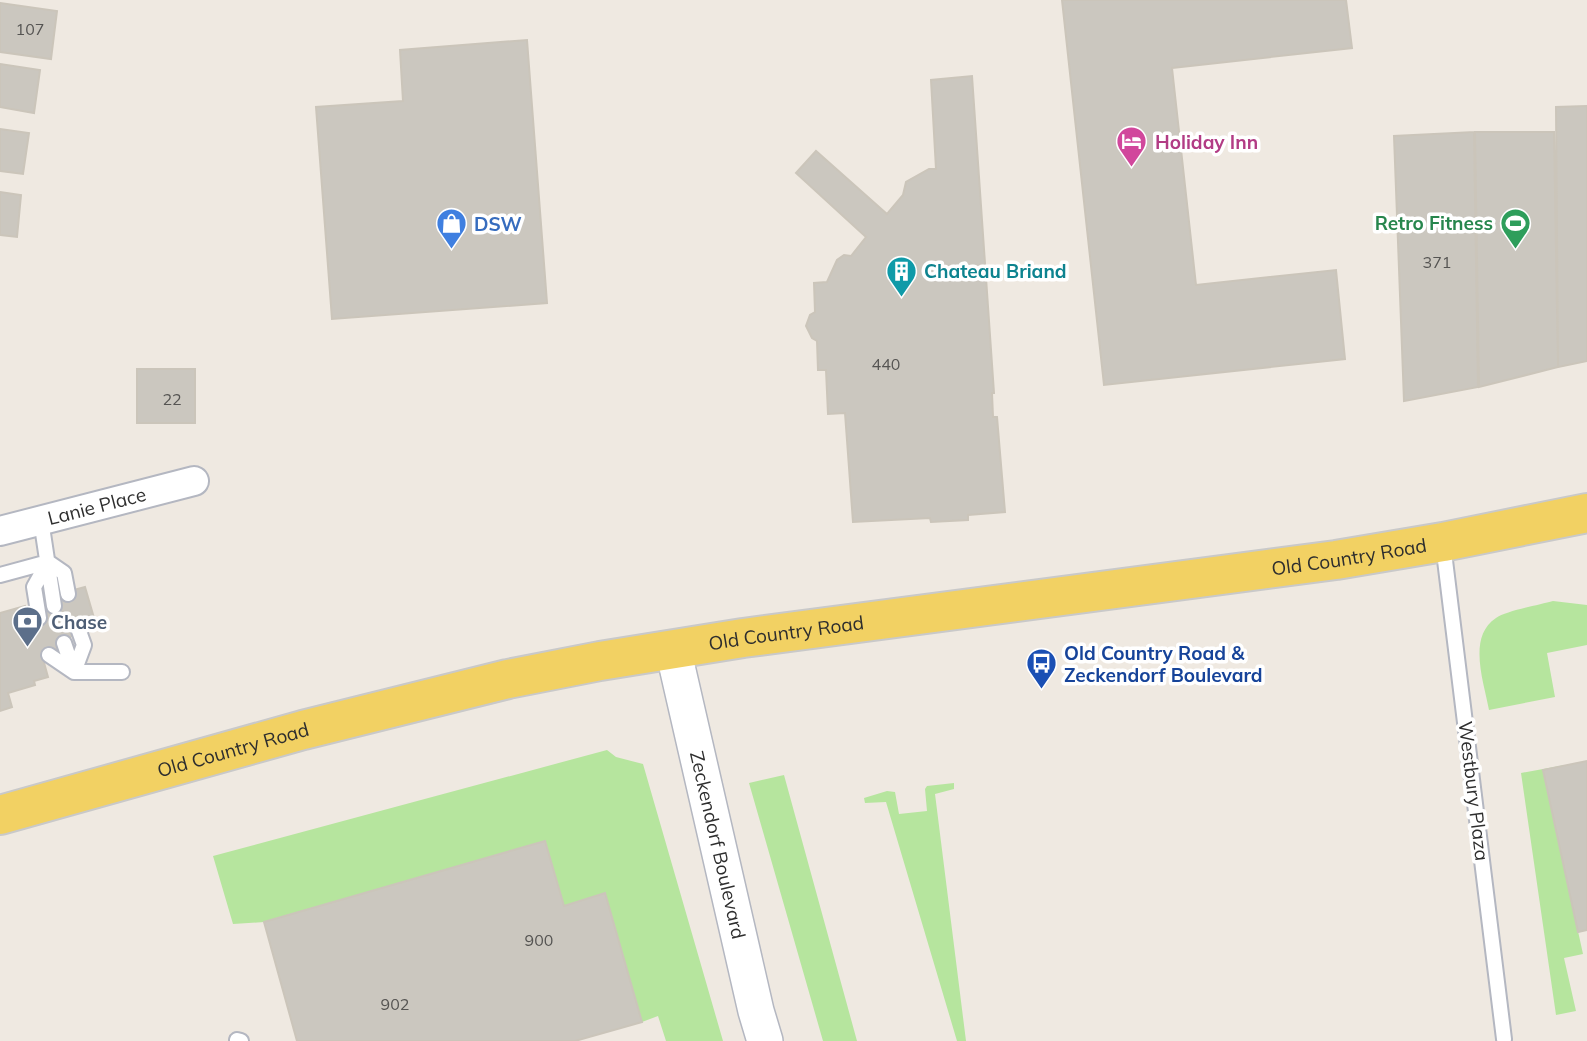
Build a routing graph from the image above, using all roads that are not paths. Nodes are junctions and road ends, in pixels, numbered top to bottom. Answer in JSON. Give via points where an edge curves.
{"nodes":[{"id":1,"x":194,"y":481,"type":"dead end"},
{"id":2,"x":1587,"y":513,"type":"edge"},
{"id":3,"x":41,"y":520,"type":"junction"},
{"id":4,"x":0,"y":531,"type":"edge"},
{"id":5,"x":1443,"y":542,"type":"junction"},
{"id":6,"x":48,"y":562,"type":"junction"},
{"id":7,"x":0,"y":575,"type":"edge"},
{"id":8,"x":68,"y":594,"type":"dead end"},
{"id":9,"x":54,"y":606,"type":"dead end"},
{"id":10,"x":38,"y":618,"type":"dead end"},
{"id":11,"x":79,"y":631,"type":"dead end"},
{"id":12,"x":64,"y":643,"type":"dead end"},
{"id":13,"x":673,"y":649,"type":"junction"},
{"id":14,"x":49,"y":655,"type":"dead end"},
{"id":15,"x":74,"y":672,"type":"junction"},
{"id":16,"x":122,"y":672,"type":"dead end"},
{"id":17,"x":0,"y":815,"type":"edge"},
{"id":18,"x":1504,"y":1039,"type":"dead end"},
{"id":19,"x":765,"y":1041,"type":"edge"}],
"edges":[{"from":1,"to":3,"type":"street","name":"Lanie Place"},
{"from":2,"to":5,"type":"main road","name":"Old Country Road"},
{"from":3,"to":4,"type":"street","name":"Lanie Place"},
{"from":3,"to":6,"type":"lane"},
{"from":5,"to":13,"type":"main road","name":"Old Country Road"},
{"from":5,"to":18,"type":"lane","name":"Westbury Plaza"},
{"from":6,"to":7,"type":"lane"},
{"from":6,"to":8,"type":"lane","via":[[64,573]]},
{"from":6,"to":9,"type":"lane"},
{"from":6,"to":10,"type":"lane","via":[[34,587]]},
{"from":11,"to":15,"type":"lane","via":[[84,645]]},
{"from":12,"to":15,"type":"lane"},
{"from":13,"to":17,"type":"main road","name":"Old Country Road","via":[[450,692]]},
{"from":13,"to":19,"type":"street","name":"Zeckendorf Boulevard"},
{"from":14,"to":15,"type":"lane"},
{"from":15,"to":16,"type":"lane"}]}
